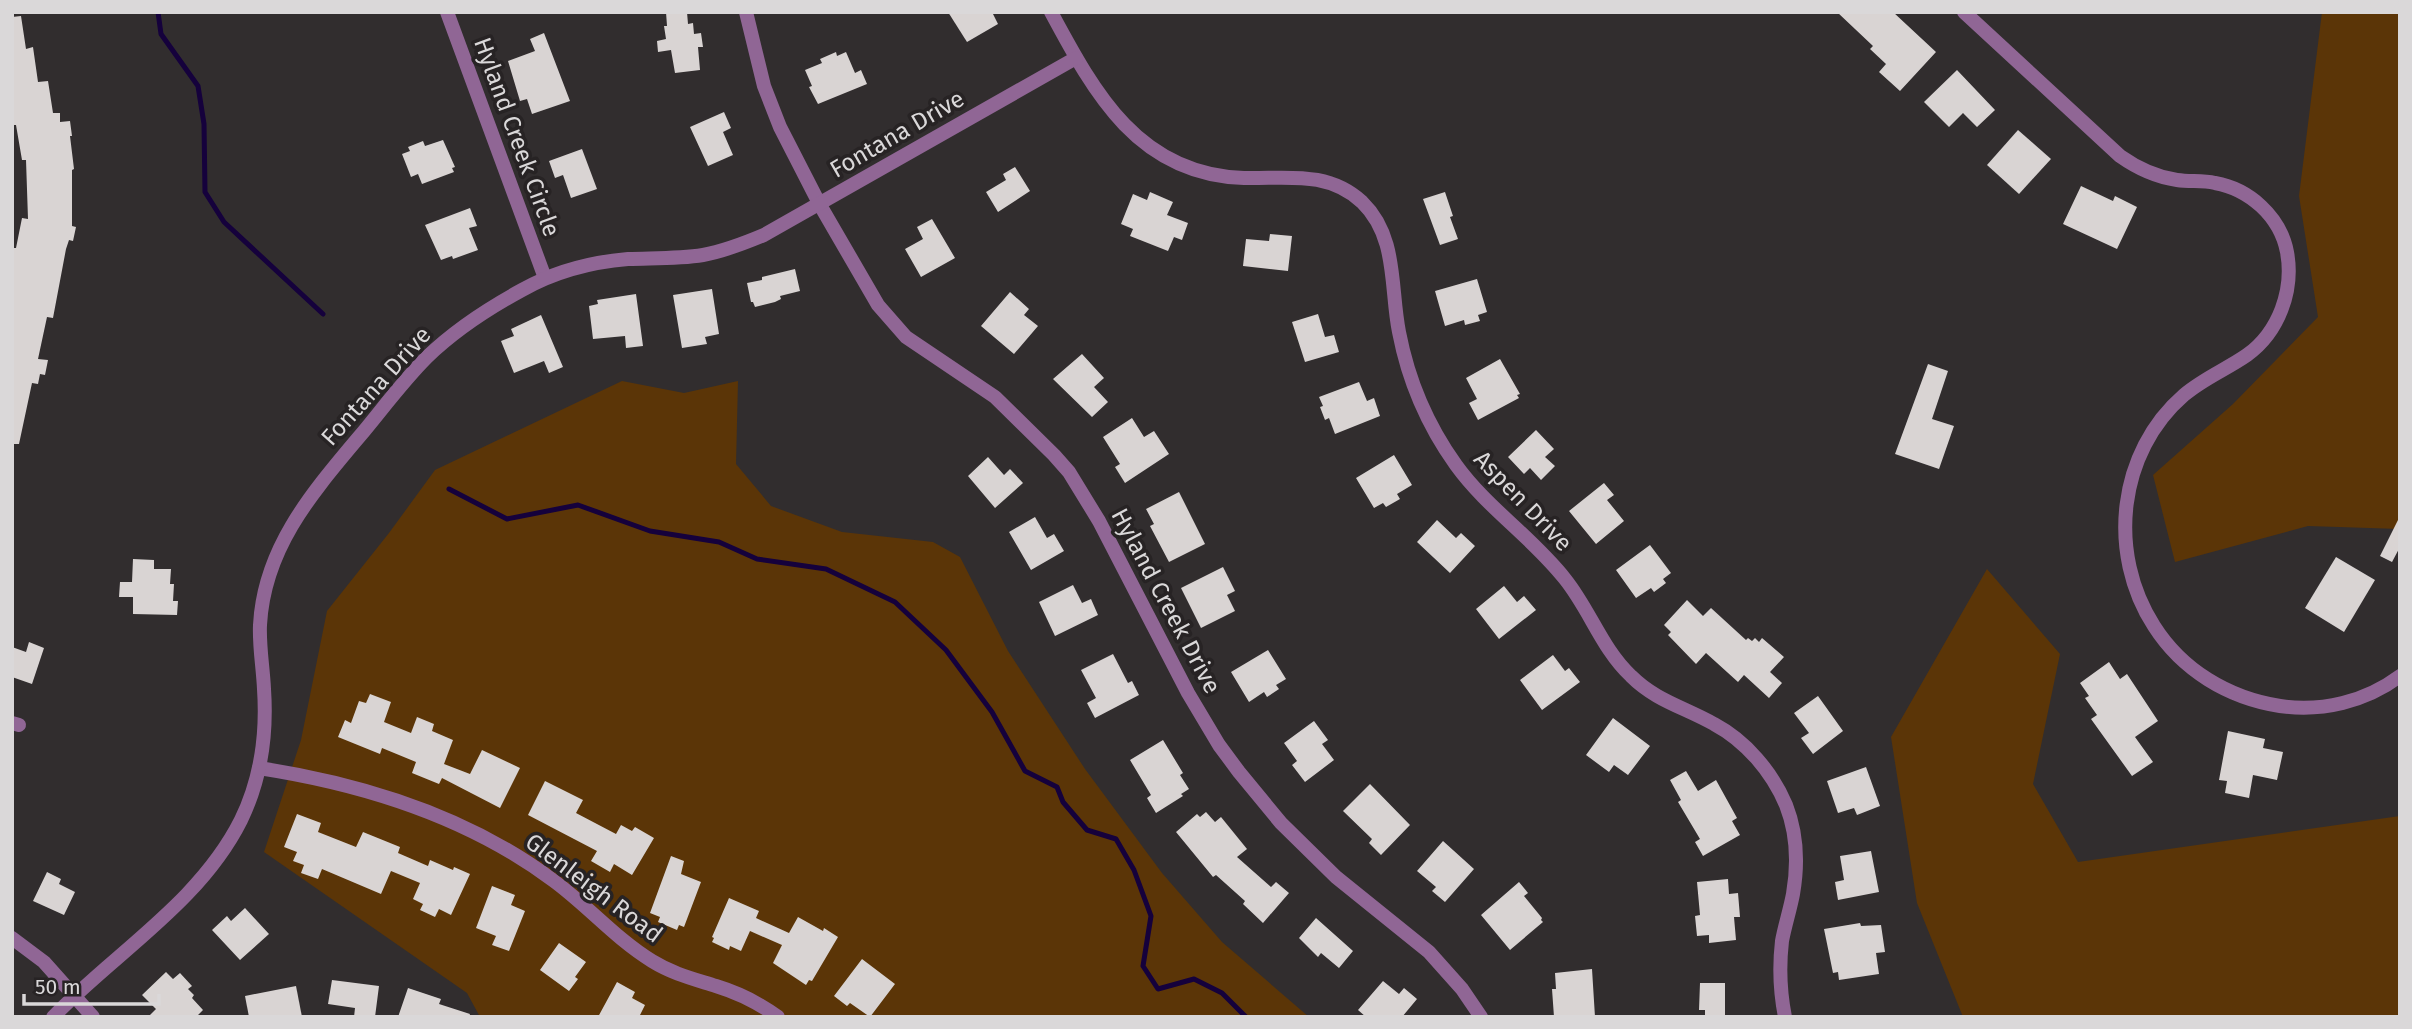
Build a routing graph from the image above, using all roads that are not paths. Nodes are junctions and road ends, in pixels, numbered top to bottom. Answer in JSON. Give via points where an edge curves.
{"nodes":[{"id":1,"x":447,"y":12,"type":"edge"},
{"id":2,"x":746,"y":12,"type":"edge"},
{"id":3,"x":1051,"y":12,"type":"edge"},
{"id":4,"x":1964,"y":12,"type":"edge"},
{"id":5,"x":1076,"y":58,"type":"junction"},
{"id":6,"x":820,"y":205,"type":"junction"},
{"id":7,"x":545,"y":278,"type":"junction"},
{"id":8,"x":2400,"y":676,"type":"edge"},
{"id":9,"x":259,"y":768,"type":"junction"},
{"id":10,"x":12,"y":938,"type":"edge"},
{"id":11,"x":73,"y":996,"type":"junction"},
{"id":12,"x":53,"y":1017,"type":"edge"},
{"id":13,"x":93,"y":1017,"type":"edge"},
{"id":14,"x":778,"y":1017,"type":"edge"},
{"id":15,"x":1481,"y":1017,"type":"edge"},
{"id":16,"x":1785,"y":1017,"type":"edge"}],
"edges":[{"from":1,"to":7,"type":"street","name":"Hyland Creek Circle"},
{"from":2,"to":6,"type":"street","via":[[764,86]]},
{"from":3,"to":5,"type":"street","name":"Aspen Drive"},
{"from":4,"to":8,"type":"street","via":[[2120,156],[2156,175],[2232,187],[2268,213],[2283,240],[2289,269],[2287,290],[2272,329],[2246,356],[2204,379],[2166,412],[2132,474],[2124,522],[2126,548],[2143,610],[2182,660],[2208,680],[2266,704],[2328,707],[2356,700]]},
{"from":5,"to":6,"type":"street","name":"Fontana Drive"},
{"from":5,"to":16,"type":"street","name":"Aspen Drive","via":[[1115,116],[1153,151],[1218,176],[1313,178],[1348,192],[1376,219],[1391,257],[1408,369],[1453,461],[1486,501],[1566,579],[1629,675],[1662,701],[1736,738],[1777,788],[1789,816],[1796,873],[1780,965]]},
{"from":6,"to":7,"type":"street","name":"Fontana Drive","via":[[726,249],[677,258],[605,262]]},
{"from":6,"to":15,"type":"street","name":"Hyland Creek Drive","via":[[892,323],[923,351],[995,397],[1069,472],[1202,718],[1262,801],[1336,877],[1429,952]]},
{"from":7,"to":9,"type":"street","name":"Fontana Drive","via":[[467,323],[426,358],[312,494],[286,533],[263,600],[260,642],[265,719]]},
{"from":9,"to":11,"type":"street","name":"Fontana Drive","via":[[242,817],[209,870],[181,901]]},
{"from":9,"to":14,"type":"street","name":"Glenleigh Road","via":[[348,785],[494,843],[554,880],[632,949],[658,965],[755,1001]]},
{"from":10,"to":11,"type":"street","via":[[44,962]]},
{"from":11,"to":12,"type":"street","name":"Fontana Drive"},
{"from":11,"to":13,"type":"street"}]}
